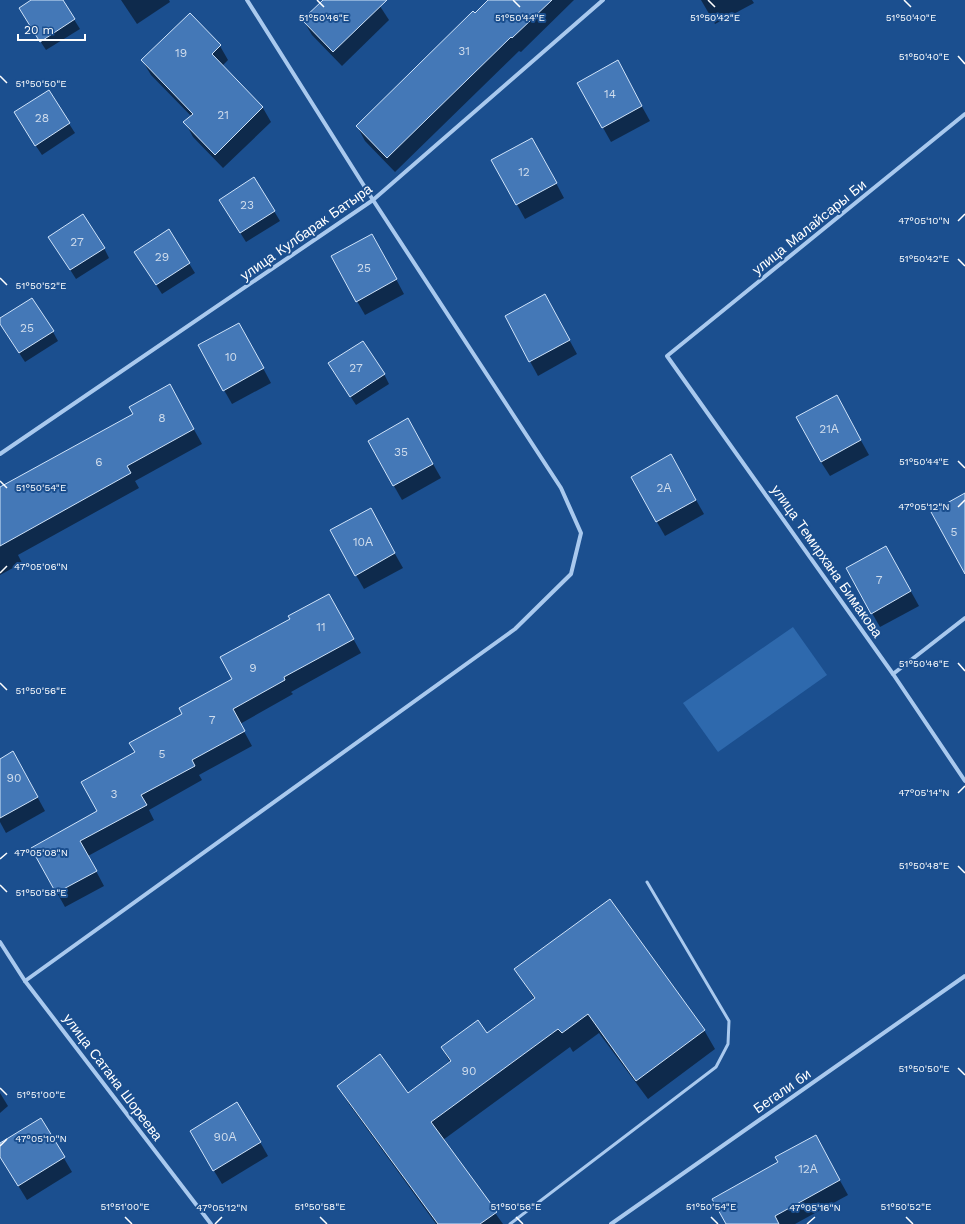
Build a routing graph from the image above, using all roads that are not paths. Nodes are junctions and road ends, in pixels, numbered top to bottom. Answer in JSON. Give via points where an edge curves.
{"nodes":[{"id":1,"x":247,"y":0,"type":"edge"},
{"id":2,"x":603,"y":0,"type":"edge"},
{"id":3,"x":965,"y":114,"type":"edge"},
{"id":4,"x":373,"y":200,"type":"junction"},
{"id":5,"x":667,"y":356,"type":"joint"},
{"id":6,"x":0,"y":454,"type":"edge"},
{"id":7,"x":965,"y":618,"type":"edge"},
{"id":8,"x":893,"y":674,"type":"junction"},
{"id":9,"x":965,"y":781,"type":"edge"},
{"id":10,"x":647,"y":882,"type":"dead end"},
{"id":11,"x":0,"y":942,"type":"edge"},
{"id":12,"x":965,"y":976,"type":"edge"},
{"id":13,"x":26,"y":981,"type":"junction"},
{"id":14,"x":210,"y":1224,"type":"edge"},
{"id":15,"x":510,"y":1224,"type":"edge"},
{"id":16,"x":611,"y":1224,"type":"edge"}],
"edges":[{"from":1,"to":4,"type":"street"},
{"from":2,"to":4,"type":"street","name":"улица Кулбарак Батыра"},
{"from":3,"to":5,"type":"street","name":"улица Малайcары Би"},
{"from":4,"to":6,"type":"street","name":"улица Кулбарак Батыра"},
{"from":4,"to":13,"type":"street","via":[[561,488],[581,533],[571,574],[515,630]]},
{"from":5,"to":8,"type":"street","name":"улица Темирхана Бимакова"},
{"from":7,"to":8,"type":"street"},
{"from":8,"to":9,"type":"street","name":"улица Темирхана Бимакова"},
{"from":10,"to":15,"type":"lane","via":[[730,1021],[728,1044],[716,1067]]},
{"from":11,"to":13,"type":"street","name":"улица Сатана Шореева"},
{"from":12,"to":16,"type":"street","name":"Бегали би"},
{"from":13,"to":14,"type":"street","name":"улица Сатана Шореева"}]}
